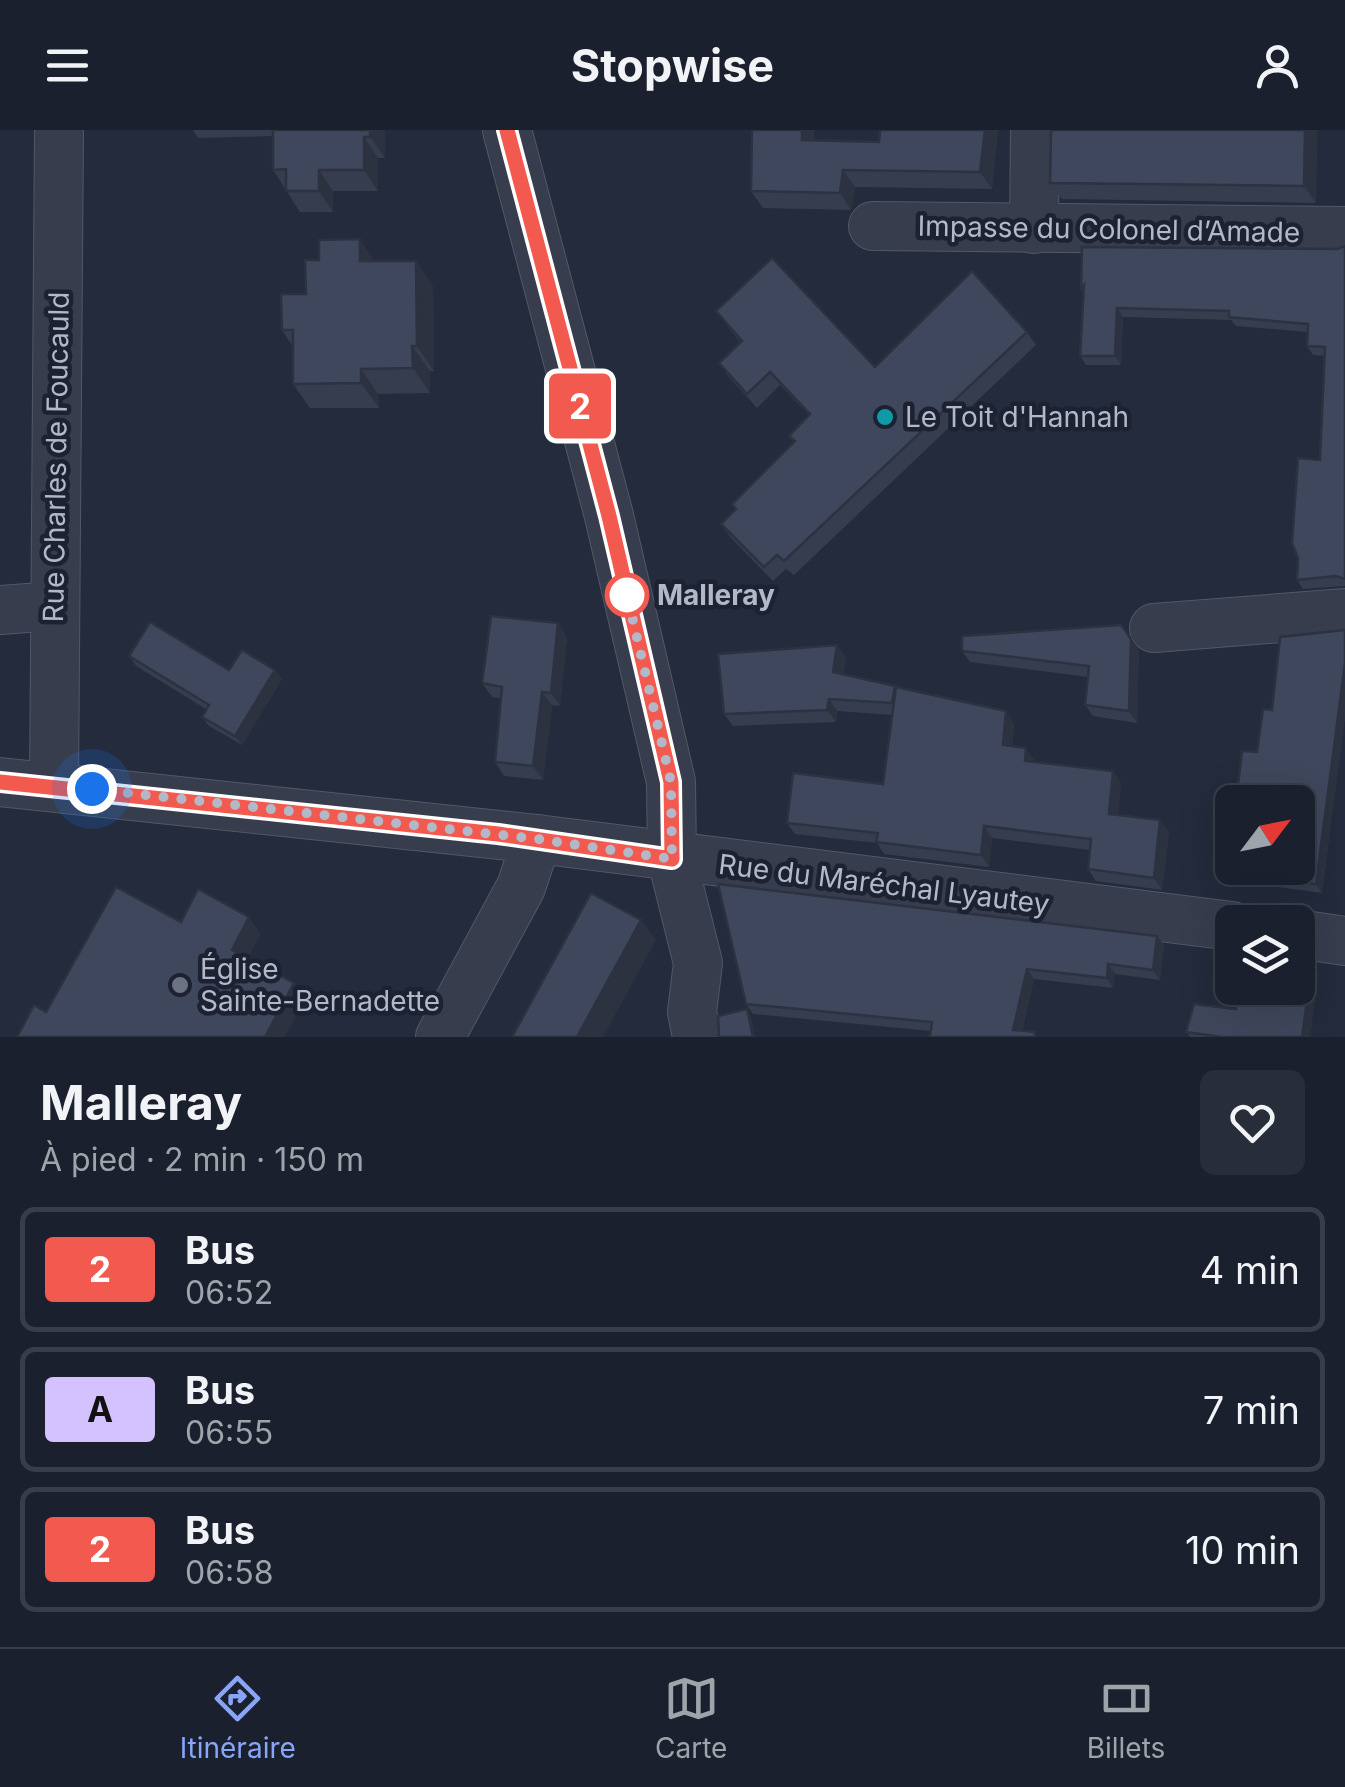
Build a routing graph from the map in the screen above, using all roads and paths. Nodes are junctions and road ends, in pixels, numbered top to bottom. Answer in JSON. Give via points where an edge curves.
{"nodes":[{"id":1,"x":58,"y":130,"type":"edge"},
{"id":2,"x":507,"y":130,"type":"edge"},
{"id":3,"x":1035,"y":130,"type":"edge"},
{"id":4,"x":873,"y":226,"type":"dead end"},
{"id":5,"x":1034,"y":230,"type":"junction"},
{"id":6,"x":1345,"y":231,"type":"edge"},
{"id":7,"x":54,"y":606,"type":"junction"},
{"id":8,"x":0,"y":610,"type":"edge"},
{"id":9,"x":1345,"y":612,"type":"edge"},
{"id":10,"x":1154,"y":628,"type":"dead end"},
{"id":11,"x":0,"y":782,"type":"edge"},
{"id":12,"x":54,"y":785,"type":"junction"},
{"id":13,"x":537,"y":839,"type":"junction"},
{"id":14,"x":672,"y":859,"type":"junction"},
{"id":15,"x":1215,"y":924,"type":"edge"},
{"id":16,"x":1315,"y":937,"type":"edge"},
{"id":17,"x":1345,"y":941,"type":"edge"},
{"id":18,"x":440,"y":1037,"type":"edge"},
{"id":19,"x":697,"y":1037,"type":"edge"}],
"edges":[{"from":1,"to":7,"type":"street","name":"Rue Charles de Foucauld"},
{"from":2,"to":14,"type":"street","via":[[671,782]]},
{"from":3,"to":5,"type":"street"},
{"from":4,"to":5,"type":"street","name":"Impasse du Colonel d’Amade"},
{"from":5,"to":6,"type":"street","name":"Impasse du Colonel d’Amade"},
{"from":7,"to":8,"type":"street"},
{"from":7,"to":12,"type":"street","name":"Rue Charles de Foucauld"},
{"from":9,"to":10,"type":"street"},
{"from":11,"to":12,"type":"street","name":"Rue du Maréchal Lyautey"},
{"from":12,"to":13,"type":"street","name":"Rue du Maréchal Lyautey"},
{"from":13,"to":14,"type":"street","name":"Rue du Maréchal Lyautey"},
{"from":13,"to":18,"type":"street","via":[[521,887]]},
{"from":14,"to":15,"type":"street","name":"Rue du Maréchal Lyautey"},
{"from":14,"to":19,"type":"street","via":[[698,963],[692,1012]]},
{"from":16,"to":17,"type":"street"}]}
